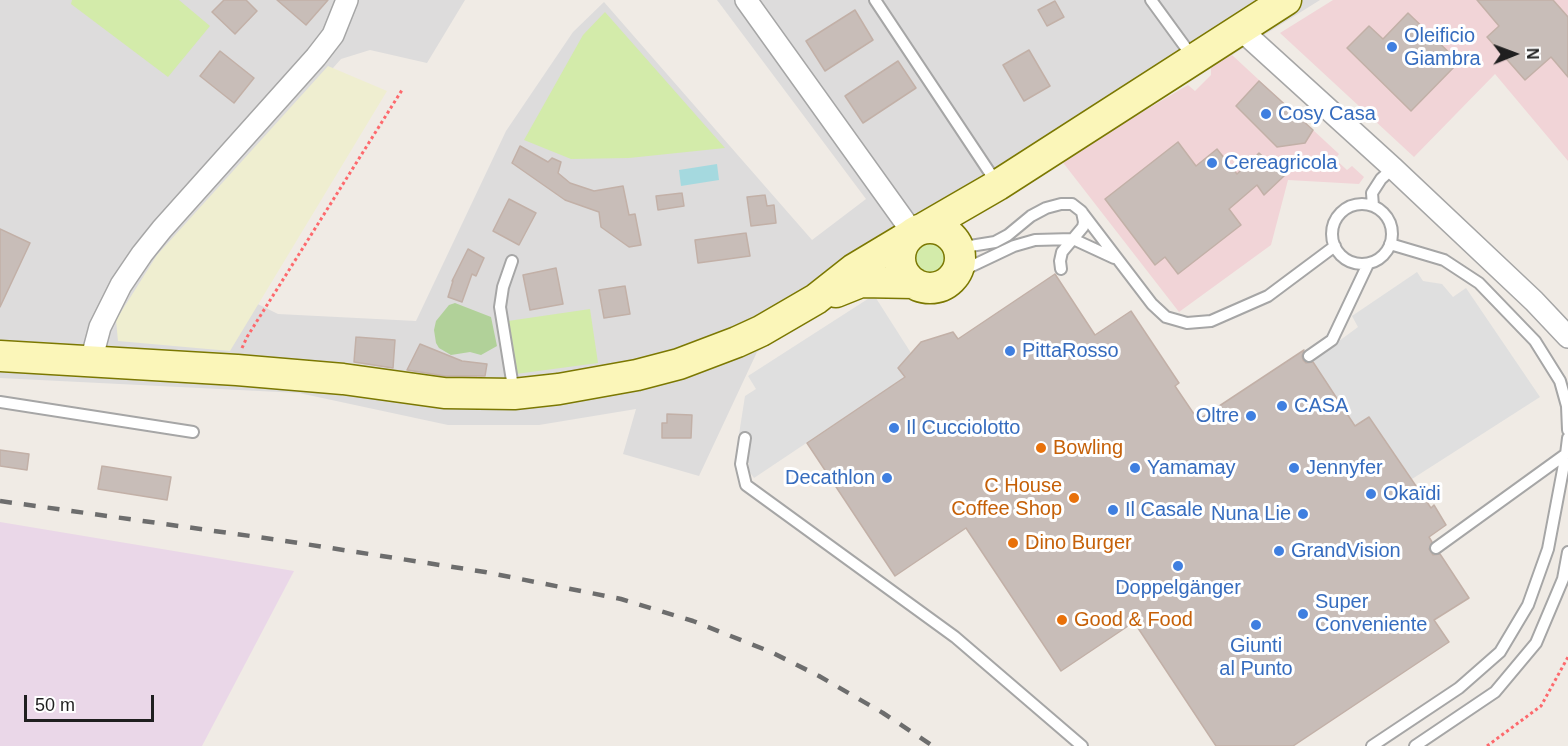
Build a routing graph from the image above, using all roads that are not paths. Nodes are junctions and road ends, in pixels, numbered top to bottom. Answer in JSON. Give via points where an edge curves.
{"nodes":[{"id":1,"x":347,"y":0,"type":"edge"},
{"id":2,"x":746,"y":0,"type":"edge"},
{"id":3,"x":875,"y":0,"type":"edge"},
{"id":4,"x":1151,"y":0,"type":"edge"},
{"id":5,"x":1286,"y":0,"type":"edge"},
{"id":6,"x":1240,"y":29,"type":"junction"},
{"id":7,"x":1194,"y":59,"type":"junction"},
{"id":8,"x":1393,"y":168,"type":"junction"},
{"id":9,"x":998,"y":185,"type":"junction"},
{"id":10,"x":1373,"y":206,"type":"junction"},
{"id":11,"x":1081,"y":211,"type":"junction"},
{"id":12,"x":915,"y":232,"type":"junction"},
{"id":13,"x":1073,"y":239,"type":"junction"},
{"id":14,"x":1390,"y":244,"type":"junction"},
{"id":15,"x":1335,"y":246,"type":"junction"},
{"id":16,"x":957,"y":255,"type":"junction"},
{"id":17,"x":1118,"y":260,"type":"junction"},
{"id":18,"x":512,"y":261,"type":"dead end"},
{"id":19,"x":1368,"y":264,"type":"junction"},
{"id":20,"x":1061,"y":269,"type":"dead end"},
{"id":21,"x":914,"y":283,"type":"junction"},
{"id":22,"x":816,"y":299,"type":"junction"},
{"id":23,"x":1568,"y":337,"type":"edge"},
{"id":24,"x":0,"y":356,"type":"edge"},
{"id":25,"x":1309,"y":356,"type":"dead end"},
{"id":26,"x":91,"y":361,"type":"junction"},
{"id":27,"x":514,"y":394,"type":"junction"},
{"id":28,"x":0,"y":402,"type":"edge"},
{"id":29,"x":1568,"y":430,"type":"edge"},
{"id":30,"x":193,"y":432,"type":"dead end"},
{"id":31,"x":745,"y":438,"type":"dead end"},
{"id":32,"x":1568,"y":438,"type":"edge"},
{"id":33,"x":1566,"y":454,"type":"junction"},
{"id":34,"x":1436,"y":548,"type":"dead end"},
{"id":35,"x":1568,"y":552,"type":"edge"},
{"id":36,"x":1082,"y":746,"type":"edge"},
{"id":37,"x":1372,"y":746,"type":"edge"},
{"id":38,"x":1415,"y":746,"type":"edge"}],
"edges":[{"from":1,"to":26,"type":"street","via":[[333,35],[316,57],[142,254],[100,327]]},
{"from":2,"to":12,"type":"street"},
{"from":3,"to":9,"type":"lane"},
{"from":4,"to":7,"type":"lane"},
{"from":5,"to":6,"type":"main road"},
{"from":6,"to":7,"type":"main road"},
{"from":6,"to":8,"type":"street"},
{"from":7,"to":9,"type":"main road"},
{"from":8,"to":10,"type":"lane","via":[[1372,193]]},
{"from":8,"to":23,"type":"street"},
{"from":9,"to":12,"type":"main road"},
{"from":9,"to":16,"type":"main road","via":[[977,208]]},
{"from":10,"to":14,"type":"lane","via":[[1389,220]]},
{"from":10,"to":15,"type":"lane","via":[[1356,204],[1338,214],[1332,229]]},
{"from":11,"to":13,"type":"lane","via":[[1083,227]]},
{"from":11,"to":16,"type":"lane","via":[[1067,203],[1046,208],[995,242]]},
{"from":11,"to":17,"type":"lane"},
{"from":12,"to":16,"type":"main road","via":[[933,228],[943,231],[951,236]]},
{"from":12,"to":21,"type":"main road","via":[[900,260]]},
{"from":12,"to":22,"type":"main road","via":[[854,269]]},
{"from":13,"to":16,"type":"lane","via":[[1035,240]]},
{"from":13,"to":17,"type":"lane"},
{"from":13,"to":20,"type":"lane","via":[[1062,252]]},
{"from":14,"to":19,"type":"lane","via":[[1385,253]]},
{"from":14,"to":29,"type":"lane","via":[[1444,261],[1479,283],[1534,341],[1560,381]]},
{"from":15,"to":17,"type":"lane","via":[[1268,296],[1211,321],[1187,323],[1166,318]]},
{"from":15,"to":19,"type":"lane","via":[[1344,259]]},
{"from":16,"to":21,"type":"main road","via":[[948,281],[929,288]]},
{"from":18,"to":27,"type":"lane","via":[[500,307]]},
{"from":19,"to":25,"type":"lane","via":[[1332,340]]},
{"from":21,"to":22,"type":"main road","via":[[861,282]]},
{"from":22,"to":27,"type":"main road","via":[[761,331],[679,364],[637,375]]},
{"from":24,"to":26,"type":"main road"},
{"from":26,"to":27,"type":"main road","via":[[343,379],[444,393]]},
{"from":28,"to":30,"type":"lane"},
{"from":31,"to":36,"type":"lane","via":[[741,464],[746,485],[956,637]]},
{"from":32,"to":33,"type":"lane"},
{"from":33,"to":34,"type":"lane"},
{"from":33,"to":37,"type":"lane","via":[[1548,549],[1528,605],[1500,652],[1459,688]]},
{"from":35,"to":38,"type":"lane","via":[[1563,579],[1536,643],[1495,692]]}]}
